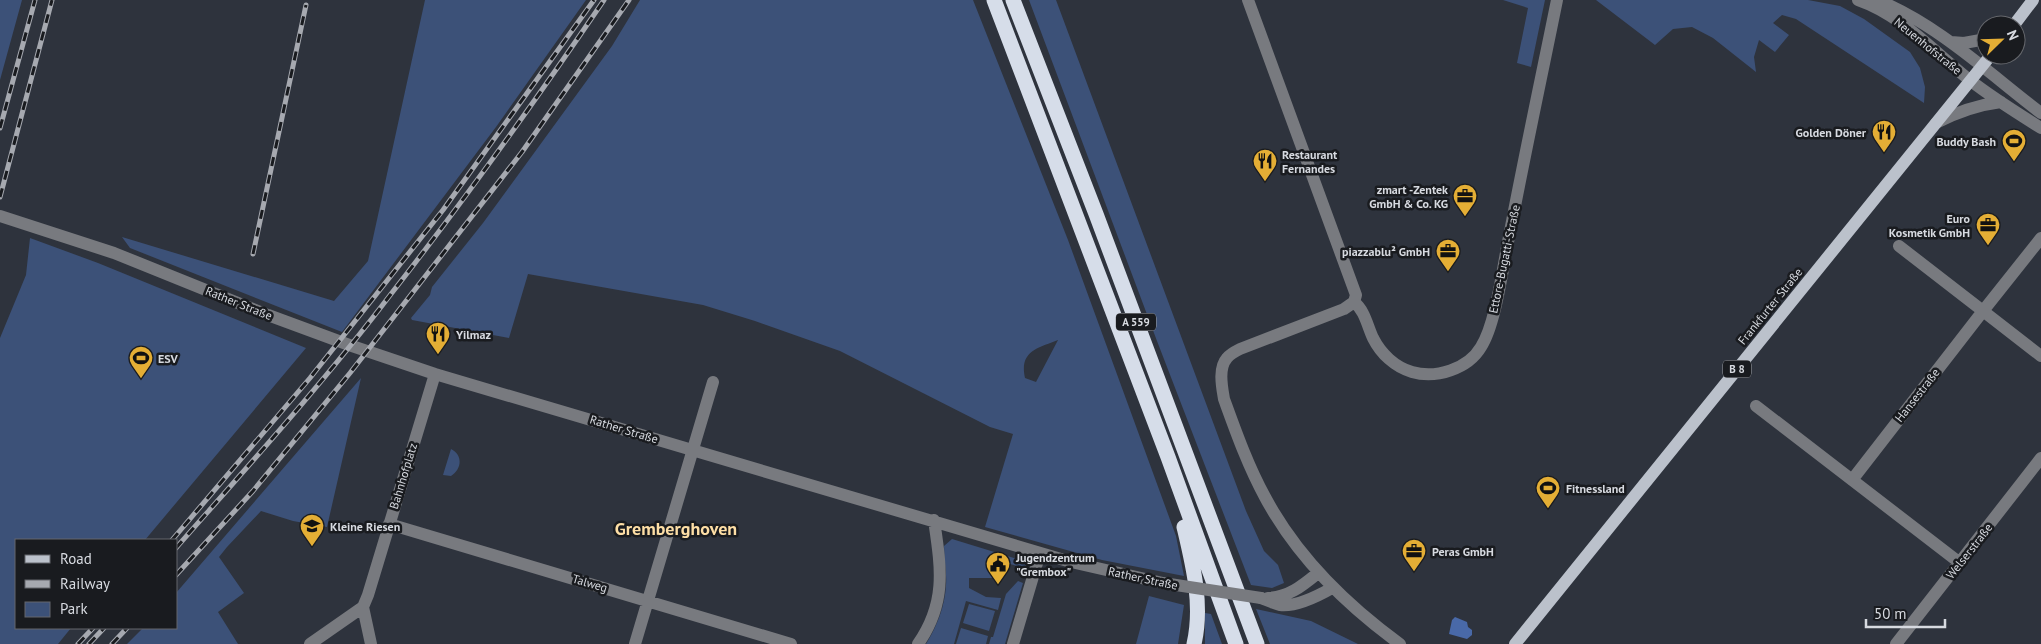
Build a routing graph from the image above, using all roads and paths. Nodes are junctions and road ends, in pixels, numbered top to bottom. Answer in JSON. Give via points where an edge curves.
{"nodes":[{"id":1,"x":994,"y":0,"type":"edge"},
{"id":2,"x":1013,"y":0,"type":"edge"},
{"id":3,"x":1248,"y":0,"type":"edge"},
{"id":4,"x":1557,"y":0,"type":"edge"},
{"id":5,"x":1858,"y":0,"type":"edge"},
{"id":6,"x":1877,"y":0,"type":"edge"},
{"id":7,"x":2032,"y":0,"type":"edge"},
{"id":8,"x":2021,"y":15,"type":"edge"},
{"id":9,"x":1976,"y":41,"type":"edge"},
{"id":10,"x":1949,"y":42,"type":"junction"},
{"id":11,"x":1982,"y":66,"type":"junction"},
{"id":12,"x":1970,"y":80,"type":"junction"},
{"id":13,"x":2001,"y":102,"type":"junction"},
{"id":14,"x":2041,"y":113,"type":"edge"},
{"id":15,"x":1936,"y":123,"type":"junction"},
{"id":16,"x":2041,"y":128,"type":"edge"},
{"id":17,"x":0,"y":216,"type":"edge"},
{"id":18,"x":2041,"y":238,"type":"edge"},
{"id":19,"x":1899,"y":246,"type":"dead end"},
{"id":20,"x":1354,"y":302,"type":"junction"},
{"id":21,"x":1983,"y":311,"type":"junction"},
{"id":22,"x":2041,"y":356,"type":"edge"},
{"id":23,"x":435,"y":374,"type":"junction"},
{"id":24,"x":713,"y":382,"type":"dead end"},
{"id":25,"x":1756,"y":406,"type":"dead end"},
{"id":26,"x":693,"y":451,"type":"junction"},
{"id":27,"x":1168,"y":457,"type":"junction"},
{"id":28,"x":2041,"y":458,"type":"edge"},
{"id":29,"x":1852,"y":480,"type":"junction"},
{"id":30,"x":934,"y":520,"type":"junction"},
{"id":31,"x":389,"y":524,"type":"junction"},
{"id":32,"x":1040,"y":552,"type":"junction"},
{"id":33,"x":1960,"y":563,"type":"junction"},
{"id":34,"x":1318,"y":573,"type":"junction"},
{"id":35,"x":1332,"y":588,"type":"junction"},
{"id":36,"x":648,"y":600,"type":"junction"},
{"id":37,"x":1278,"y":601,"type":"junction"},
{"id":38,"x":363,"y":607,"type":"junction"},
{"id":39,"x":310,"y":644,"type":"edge"},
{"id":40,"x":371,"y":644,"type":"edge"},
{"id":41,"x":635,"y":644,"type":"edge"},
{"id":42,"x":792,"y":644,"type":"edge"},
{"id":43,"x":918,"y":644,"type":"edge"},
{"id":44,"x":1013,"y":644,"type":"edge"},
{"id":45,"x":1194,"y":644,"type":"edge"},
{"id":46,"x":1236,"y":644,"type":"edge"},
{"id":47,"x":1257,"y":644,"type":"edge"},
{"id":48,"x":1400,"y":644,"type":"edge"},
{"id":49,"x":1515,"y":644,"type":"edge"},
{"id":50,"x":1896,"y":644,"type":"edge"}],
"edges":[{"from":1,"to":27,"type":"highway","number":"A 559"},
{"from":2,"to":47,"type":"highway","number":"A 559"},
{"from":3,"to":20,"type":"street","name":"Ettore-Bugatti-Straße","via":[[1352,281],[1356,295]]},
{"from":4,"to":20,"type":"street","name":"Ettore-Bugatti-Straße","via":[[1500,282],[1483,345],[1470,360],[1451,370],[1437,374],[1412,372],[1397,366],[1380,349],[1361,308]]},
{"from":5,"to":12,"type":"street","name":"Neuenhofstraße","via":[[1892,16]]},
{"from":6,"to":10,"type":"street","name":"Neuenhofstraße"},
{"from":7,"to":8,"type":"main road"},
{"from":9,"to":10,"type":"street"},
{"from":10,"to":11,"type":"street","name":"Neuenhofstraße"},
{"from":11,"to":12,"type":"main road","name":"Frankfurter Straße","number":"B 8"},
{"from":11,"to":14,"type":"street"},
{"from":12,"to":13,"type":"street"},
{"from":12,"to":15,"type":"main road","name":"Frankfurter Straße","number":"B 8"},
{"from":13,"to":15,"type":"street","via":[[1981,104]]},
{"from":13,"to":16,"type":"street"},
{"from":15,"to":49,"type":"main road","name":"Frankfurter Straße","number":"B 8"},
{"from":17,"to":23,"type":"street","name":"Rather Straße","via":[[114,253],[277,318]]},
{"from":18,"to":21,"type":"street","name":"Hansestraße"},
{"from":19,"to":21,"type":"street"},
{"from":20,"to":34,"type":"street","via":[[1344,309],[1240,348],[1227,358],[1223,367],[1221,385],[1224,399],[1264,497]]},
{"from":21,"to":22,"type":"street"},
{"from":21,"to":29,"type":"street","name":"Hansestraße"},
{"from":23,"to":26,"type":"street","name":"Rather Straße"},
{"from":23,"to":31,"type":"street","name":"Bahnhofplatz"},
{"from":24,"to":26,"type":"street"},
{"from":25,"to":29,"type":"street"},
{"from":26,"to":30,"type":"street","name":"Rather Straße"},
{"from":26,"to":36,"type":"street"},
{"from":27,"to":45,"type":"highway","via":[[1194,574],[1198,620]]},
{"from":27,"to":46,"type":"highway","number":"A 559"},
{"from":28,"to":33,"type":"street","name":"Welserstraße"},
{"from":29,"to":33,"type":"street"},
{"from":30,"to":32,"type":"street","name":"Rather Straße"},
{"from":30,"to":43,"type":"street","via":[[941,578],[934,614]]},
{"from":31,"to":36,"type":"street","name":"Talweg"},
{"from":31,"to":38,"type":"street","name":"Bahnhofplatz"},
{"from":32,"to":37,"type":"street","name":"Rather Straße","bridge":true,"via":[[1163,583]]},
{"from":32,"to":44,"type":"street"},
{"from":33,"to":50,"type":"street","name":"Welserstraße"},
{"from":34,"to":35,"type":"street"},
{"from":34,"to":37,"type":"street"},
{"from":35,"to":37,"type":"street","via":[[1301,602],[1287,605]]},
{"from":35,"to":48,"type":"street"},
{"from":36,"to":41,"type":"street"},
{"from":36,"to":42,"type":"street","name":"Talweg"},
{"from":38,"to":39,"type":"street"},
{"from":38,"to":40,"type":"street"}]}
